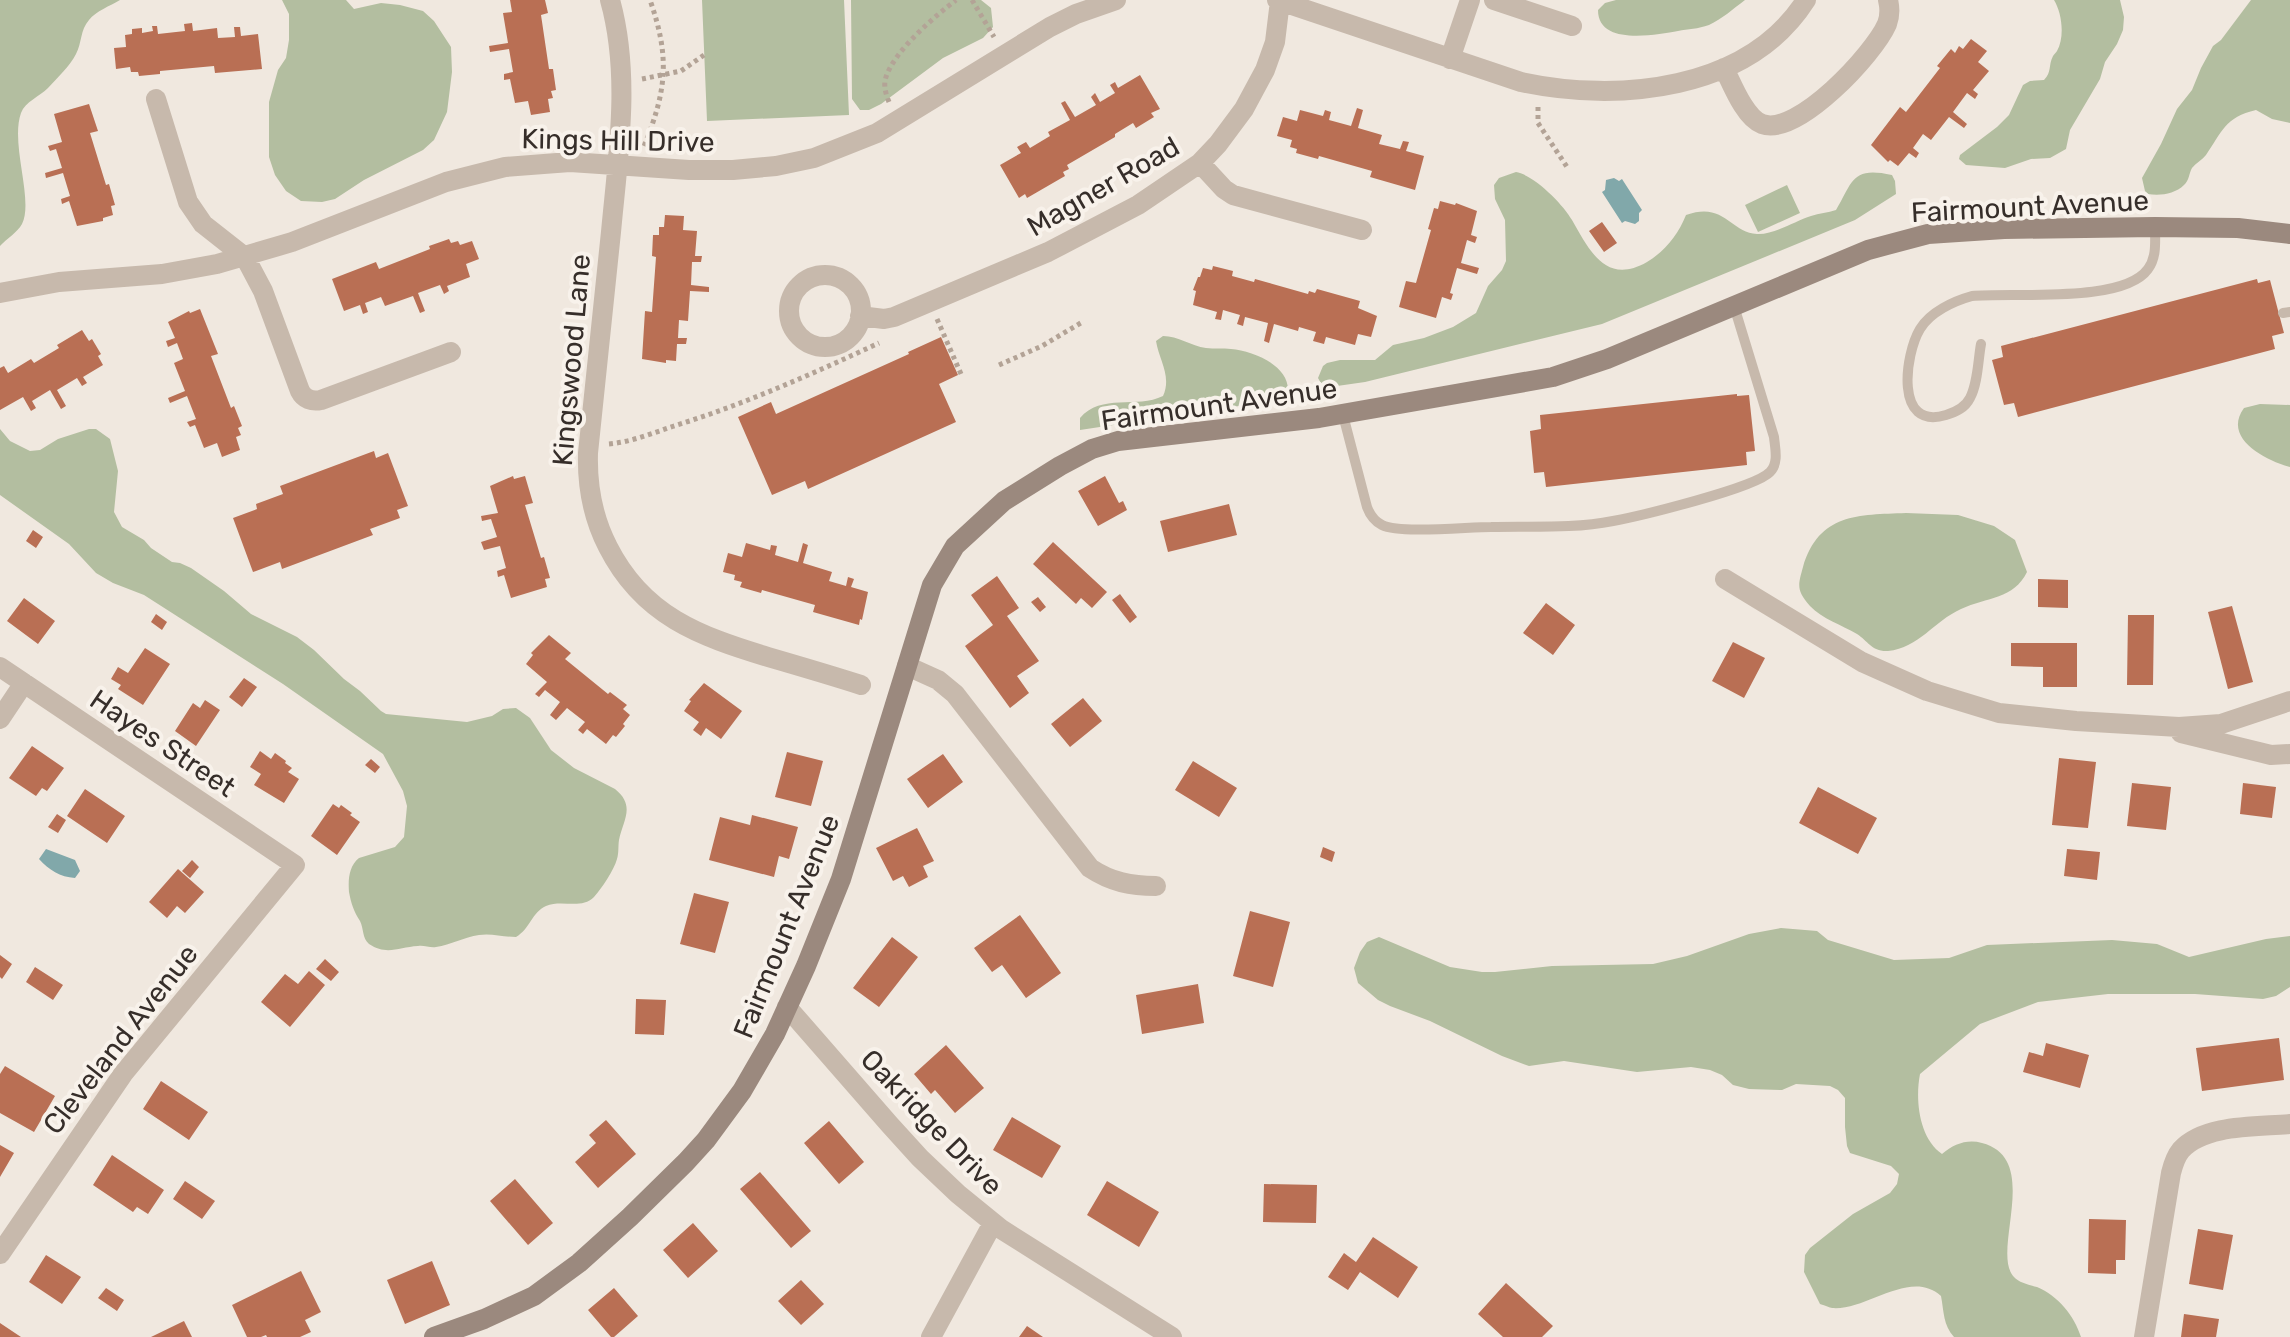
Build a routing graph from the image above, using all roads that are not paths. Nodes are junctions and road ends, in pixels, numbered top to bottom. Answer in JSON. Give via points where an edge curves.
{"nodes":[{"id":1,"x":610,"y":0,"type":"edge"},
{"id":2,"x":1116,"y":0,"type":"edge"},
{"id":3,"x":1279,"y":0,"type":"edge"},
{"id":4,"x":1470,"y":0,"type":"edge"},
{"id":5,"x":1494,"y":0,"type":"edge"},
{"id":6,"x":1806,"y":0,"type":"edge"},
{"id":7,"x":1888,"y":0,"type":"edge"},
{"id":8,"x":1572,"y":26,"type":"dead end"},
{"id":9,"x":1450,"y":59,"type":"junction"},
{"id":10,"x":1724,"y":68,"type":"junction"},
{"id":11,"x":156,"y":99,"type":"dead end"},
{"id":12,"x":1200,"y":163,"type":"junction"},
{"id":13,"x":627,"y":164,"type":"junction"},
{"id":14,"x":2155,"y":227,"type":"junction"},
{"id":15,"x":1362,"y":230,"type":"dead end"},
{"id":16,"x":2290,"y":234,"type":"edge"},
{"id":17,"x":245,"y":257,"type":"junction"},
{"id":18,"x":0,"y":293,"type":"edge"},
{"id":19,"x":1734,"y":306,"type":"junction"},
{"id":20,"x":860,"y":316,"type":"dead end"},
{"id":21,"x":1981,"y":344,"type":"dead end"},
{"id":22,"x":451,"y":352,"type":"dead end"},
{"id":23,"x":1343,"y":415,"type":"junction"},
{"id":24,"x":1725,"y":579,"type":"dead end"},
{"id":25,"x":907,"y":666,"type":"junction"},
{"id":26,"x":0,"y":667,"type":"edge"},
{"id":27,"x":24,"y":683,"type":"junction"},
{"id":28,"x":861,"y":685,"type":"dead end"},
{"id":29,"x":2290,"y":701,"type":"edge"},
{"id":30,"x":0,"y":719,"type":"edge"},
{"id":31,"x":2154,"y":726,"type":"junction"},
{"id":32,"x":2290,"y":754,"type":"edge"},
{"id":33,"x":295,"y":865,"type":"joint"},
{"id":34,"x":1156,"y":886,"type":"dead end"},
{"id":35,"x":787,"y":1007,"type":"junction"},
{"id":36,"x":2290,"y":1124,"type":"edge"},
{"id":37,"x":993,"y":1223,"type":"junction"},
{"id":38,"x":0,"y":1254,"type":"edge"},
{"id":39,"x":434,"y":1337,"type":"edge"},
{"id":40,"x":931,"y":1337,"type":"edge"},
{"id":41,"x":1172,"y":1337,"type":"edge"},
{"id":42,"x":2144,"y":1337,"type":"edge"}],
"edges":[{"from":1,"to":13,"type":"street","name":"Kingswood Lane","via":[[619,41]]},
{"from":2,"to":13,"type":"street","name":"Kings Hill Drive","via":[[1062,20],[899,121],[840,150],[776,166],[709,171]]},
{"from":3,"to":9,"type":"street"},
{"from":3,"to":12,"type":"street","name":"Magner Road","via":[[1275,42],[1265,70],[1231,127]]},
{"from":4,"to":9,"type":"street"},
{"from":5,"to":8,"type":"street"},
{"from":6,"to":10,"type":"street","via":[[1766,44]]},
{"from":7,"to":10,"type":"street","via":[[1888,20],[1874,46],[1838,84],[1790,120],[1771,126],[1753,119]]},
{"from":9,"to":10,"type":"street","via":[[1521,82],[1584,90],[1666,85]]},
{"from":11,"to":17,"type":"street","via":[[188,202],[203,224]]},
{"from":12,"to":15,"type":"street","via":[[1233,195]]},
{"from":12,"to":20,"type":"street","name":"Magner Road","via":[[1138,205],[1048,252],[894,317]]},
{"from":13,"to":17,"type":"street","name":"Kings Hill Drive","via":[[532,163],[476,173]]},
{"from":13,"to":28,"type":"street","name":"Kingswood Lane","via":[[588,466],[591,501],[604,540],[633,585],[678,623],[714,640]]},
{"from":14,"to":16,"type":"street","name":"Fairmount Avenue"},
{"from":14,"to":19,"type":"street","name":"Fairmount Avenue","via":[[1914,236]]},
{"from":14,"to":21,"type":"lane","via":[[2150,268],[2125,286],[1972,296],[1943,309],[1920,330],[1909,363],[1908,394],[1916,409],[1932,418],[1963,407],[1971,396]]},
{"from":17,"to":18,"type":"street","name":"Kings Hill Drive","via":[[172,272]]},
{"from":17,"to":22,"type":"street","via":[[308,400],[321,400]]},
{"from":19,"to":23,"type":"street","name":"Fairmount Avenue","via":[[1553,377]]},
{"from":19,"to":23,"type":"lane","via":[[1774,437],[1775,463],[1769,474],[1725,491],[1613,521],[1567,526],[1387,527],[1371,516]]},
{"from":23,"to":25,"type":"street","name":"Fairmount Avenue","via":[[1118,441],[1048,472],[1004,501],[955,546],[926,598]]},
{"from":24,"to":31,"type":"street","via":[[1862,662],[1927,691],[1999,713]]},
{"from":25,"to":34,"type":"street","via":[[955,694],[1090,868],[1115,881]]},
{"from":25,"to":35,"type":"street","name":"Fairmount Avenue","via":[[845,867]]},
{"from":26,"to":27,"type":"street","name":"Hayes Street"},
{"from":27,"to":30,"type":"street"},
{"from":27,"to":33,"type":"street","name":"Hayes Street"},
{"from":29,"to":31,"type":"street","via":[[2221,724]]},
{"from":31,"to":32,"type":"street","via":[[2271,755]]},
{"from":33,"to":38,"type":"street","name":"Cleveland Avenue","via":[[123,1074]]},
{"from":35,"to":37,"type":"street","name":"Oakridge Drive","via":[[920,1158]]},
{"from":35,"to":39,"type":"street","name":"Fairmount Avenue","via":[[723,1118],[630,1217],[534,1296]]},
{"from":36,"to":42,"type":"street","via":[[2214,1131],[2181,1150],[2171,1173]]},
{"from":37,"to":40,"type":"street"},
{"from":37,"to":41,"type":"street","name":"Oakridge Drive"}]}
